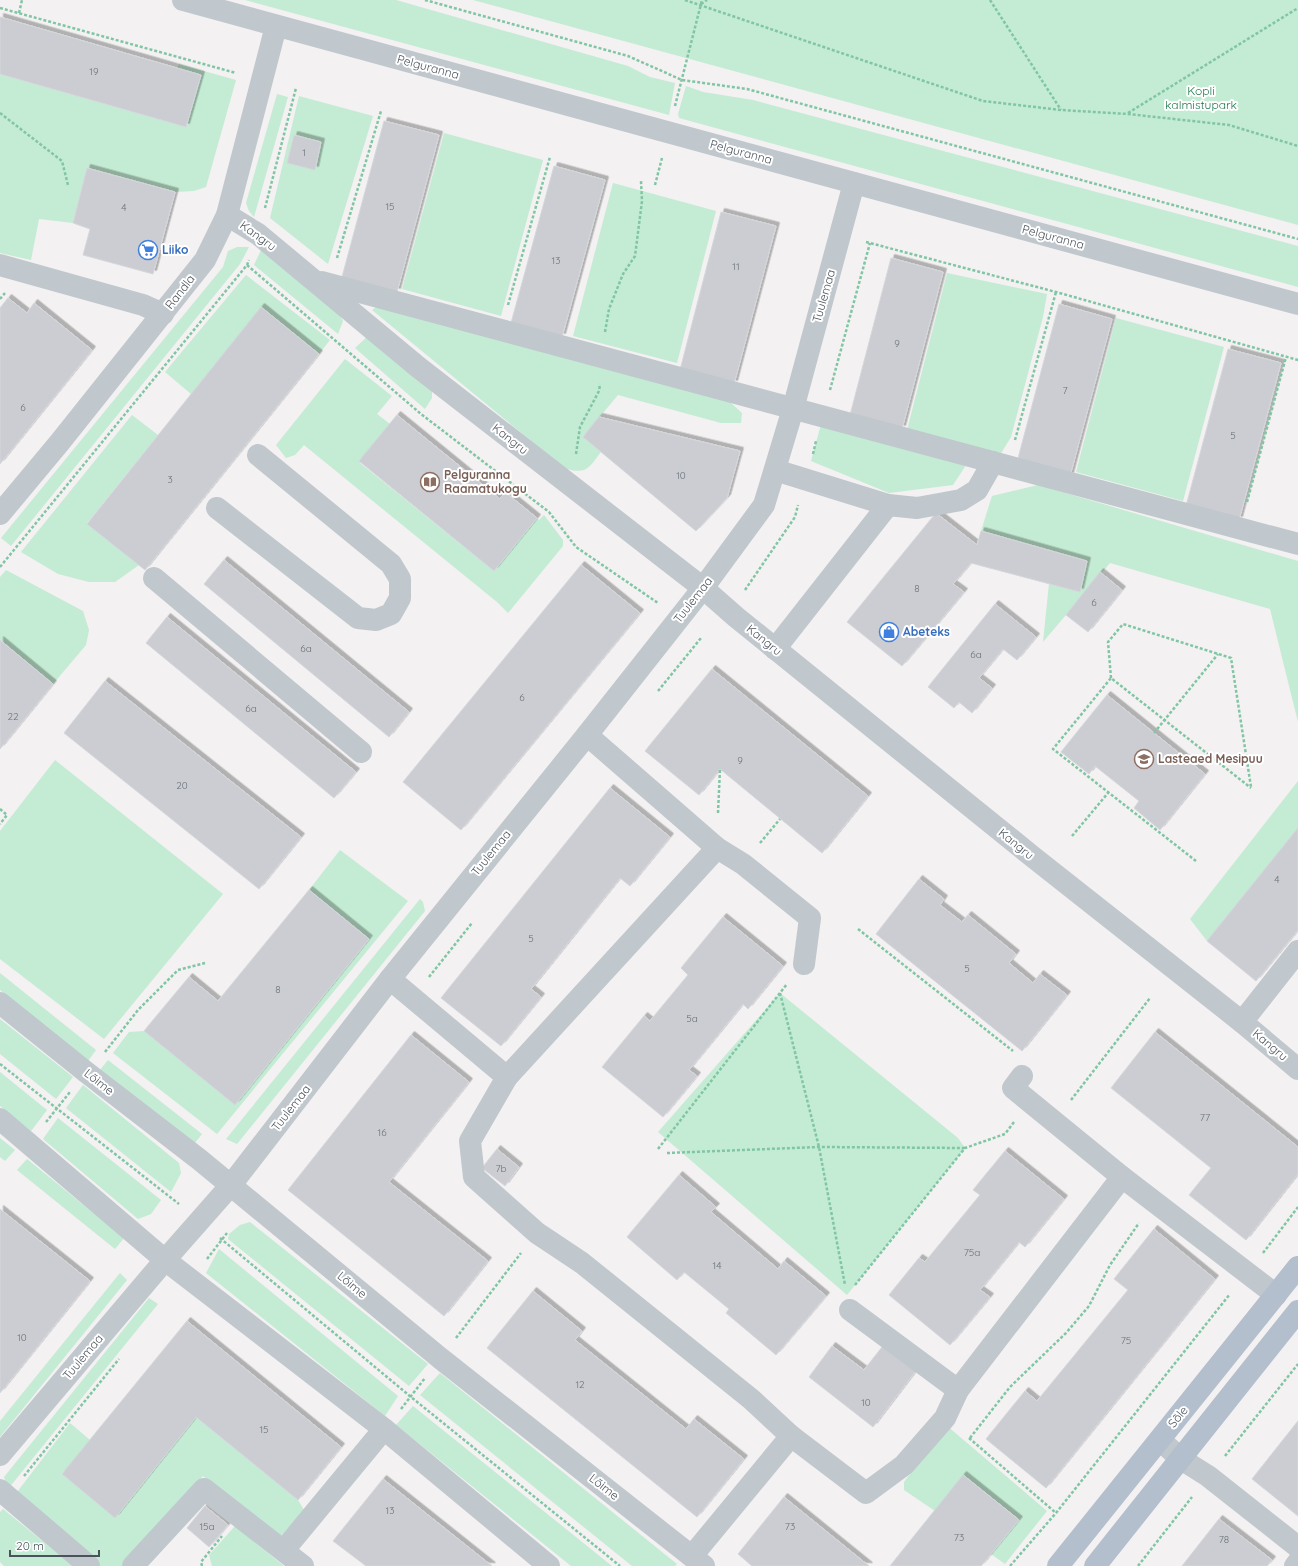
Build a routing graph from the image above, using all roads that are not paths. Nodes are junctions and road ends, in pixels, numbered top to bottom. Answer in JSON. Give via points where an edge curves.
{"nodes":[{"id":1,"x":183,"y":0,"type":"edge"},
{"id":2,"x":276,"y":26,"type":"junction"},
{"id":3,"x":854,"y":183,"type":"junction"},
{"id":4,"x":227,"y":215,"type":"junction"},
{"id":5,"x":0,"y":265,"type":"edge"},
{"id":6,"x":322,"y":282,"type":"junction"},
{"id":7,"x":1298,"y":304,"type":"edge"},
{"id":8,"x":163,"y":314,"type":"junction"},
{"id":9,"x":793,"y":409,"type":"junction"},
{"id":10,"x":258,"y":455,"type":"dead end"},
{"id":11,"x":1000,"y":464,"type":"junction"},
{"id":12,"x":774,"y":470,"type":"junction"},
{"id":13,"x":888,"y":505,"type":"junction"},
{"id":14,"x":217,"y":508,"type":"dead end"},
{"id":15,"x":0,"y":514,"type":"edge"},
{"id":16,"x":1298,"y":544,"type":"edge"},
{"id":17,"x":154,"y":578,"type":"dead end"},
{"id":18,"x":703,"y":588,"type":"junction"},
{"id":19,"x":775,"y":649,"type":"junction"},
{"id":20,"x":587,"y":735,"type":"junction"},
{"id":21,"x":361,"y":752,"type":"dead end"},
{"id":22,"x":717,"y":848,"type":"junction"},
{"id":23,"x":1298,"y":951,"type":"edge"},
{"id":24,"x":804,"y":964,"type":"road end"},
{"id":25,"x":390,"y":979,"type":"junction"},
{"id":26,"x":0,"y":1003,"type":"edge"},
{"id":27,"x":1242,"y":1022,"type":"junction"},
{"id":28,"x":1020,"y":1066,"type":"road end"},
{"id":29,"x":1298,"y":1069,"type":"edge"},
{"id":30,"x":507,"y":1077,"type":"junction"},
{"id":31,"x":0,"y":1119,"type":"edge"},
{"id":32,"x":1122,"y":1177,"type":"junction"},
{"id":33,"x":231,"y":1185,"type":"junction"},
{"id":34,"x":165,"y":1260,"type":"junction"},
{"id":35,"x":1298,"y":1267,"type":"edge"},
{"id":36,"x":1276,"y":1295,"type":"junction"},
{"id":37,"x":850,"y":1310,"type":"dead end"},
{"id":38,"x":1298,"y":1311,"type":"edge"},
{"id":39,"x":958,"y":1390,"type":"junction"},
{"id":40,"x":384,"y":1429,"type":"junction"},
{"id":41,"x":791,"y":1436,"type":"junction"},
{"id":42,"x":1160,"y":1440,"type":"junction"},
{"id":43,"x":0,"y":1455,"type":"edge"},
{"id":44,"x":1181,"y":1459,"type":"junction"},
{"id":45,"x":4,"y":1494,"type":"edge"},
{"id":46,"x":1298,"y":1547,"type":"edge"},
{"id":47,"x":284,"y":1550,"type":"junction"},
{"id":48,"x":698,"y":1561,"type":"edge"},
{"id":49,"x":1298,"y":1562,"type":"edge"},
{"id":50,"x":89,"y":1566,"type":"edge"},
{"id":51,"x":133,"y":1566,"type":"edge"},
{"id":52,"x":303,"y":1566,"type":"edge"},
{"id":53,"x":549,"y":1566,"type":"edge"},
{"id":54,"x":1058,"y":1566,"type":"edge"},
{"id":55,"x":1095,"y":1566,"type":"edge"},
{"id":56,"x":1295,"y":1566,"type":"edge"}],
"edges":[{"from":1,"to":2,"type":"street","name":"Pelguranna"},
{"from":2,"to":3,"type":"street","name":"Pelguranna"},
{"from":2,"to":4,"type":"street","name":"Randla"},
{"from":3,"to":7,"type":"street","name":"Pelguranna"},
{"from":3,"to":9,"type":"street","name":"Tuulemaa"},
{"from":4,"to":6,"type":"street","name":"Kangru","via":[[258,234]]},
{"from":4,"to":8,"type":"street","name":"Randla","via":[[205,260]]},
{"from":5,"to":8,"type":"street","via":[[143,305]]},
{"from":6,"to":9,"type":"street"},
{"from":6,"to":18,"type":"street","name":"Kangru","via":[[418,367]]},
{"from":8,"to":15,"type":"street","name":"Randla"},
{"from":9,"to":11,"type":"street"},
{"from":9,"to":12,"type":"street","name":"Tuulemaa"},
{"from":10,"to":14,"type":"street","via":[[391,564],[400,579],[400,598],[391,614],[376,620],[358,618]]},
{"from":11,"to":13,"type":"street","via":[[977,490],[961,500],[917,508]]},
{"from":11,"to":16,"type":"street"},
{"from":12,"to":13,"type":"street"},
{"from":12,"to":18,"type":"street","name":"Tuulemaa","via":[[764,505]]},
{"from":13,"to":19,"type":"street"},
{"from":17,"to":21,"type":"street"},
{"from":18,"to":19,"type":"street","name":"Kangru"},
{"from":18,"to":20,"type":"street","name":"Tuulemaa"},
{"from":19,"to":27,"type":"street","name":"Kangru"},
{"from":20,"to":22,"type":"street"},
{"from":20,"to":25,"type":"street","name":"Tuulemaa"},
{"from":22,"to":24,"type":"street","via":[[743,864],[810,918]]},
{"from":22,"to":30,"type":"street"},
{"from":23,"to":27,"type":"street"},
{"from":25,"to":30,"type":"street"},
{"from":25,"to":33,"type":"street","name":"Tuulemaa"},
{"from":26,"to":33,"type":"street","name":"Lõime"},
{"from":27,"to":29,"type":"street","name":"Kangru"},
{"from":28,"to":32,"type":"street","via":[[1013,1088]]},
{"from":30,"to":41,"type":"street","via":[[470,1141],[474,1177],[537,1233],[582,1263],[751,1399]]},
{"from":31,"to":34,"type":"street"},
{"from":32,"to":36,"type":"street"},
{"from":32,"to":39,"type":"street"},
{"from":33,"to":34,"type":"street","name":"Tuulemaa"},
{"from":33,"to":48,"type":"street","name":"Lõime","via":[[440,1358]]},
{"from":34,"to":40,"type":"street"},
{"from":34,"to":43,"type":"street","name":"Tuulemaa"},
{"from":35,"to":36,"type":"main road","name":"Sõle"},
{"from":36,"to":42,"type":"main road","name":"Sõle"},
{"from":37,"to":39,"type":"street"},
{"from":38,"to":44,"type":"main road"},
{"from":39,"to":41,"type":"street","via":[[946,1418],[904,1465],[866,1493]]},
{"from":40,"to":47,"type":"street"},
{"from":40,"to":53,"type":"street"},
{"from":41,"to":48,"type":"street"},
{"from":42,"to":44,"type":"street"},
{"from":42,"to":54,"type":"main road","name":"Sõle"},
{"from":44,"to":46,"type":"street","via":[[1208,1476]]},
{"from":44,"to":55,"type":"main road"},
{"from":45,"to":50,"type":"street"},
{"from":47,"to":51,"type":"street","via":[[204,1489]]},
{"from":47,"to":52,"type":"street"},
{"from":49,"to":56,"type":"street"}]}
